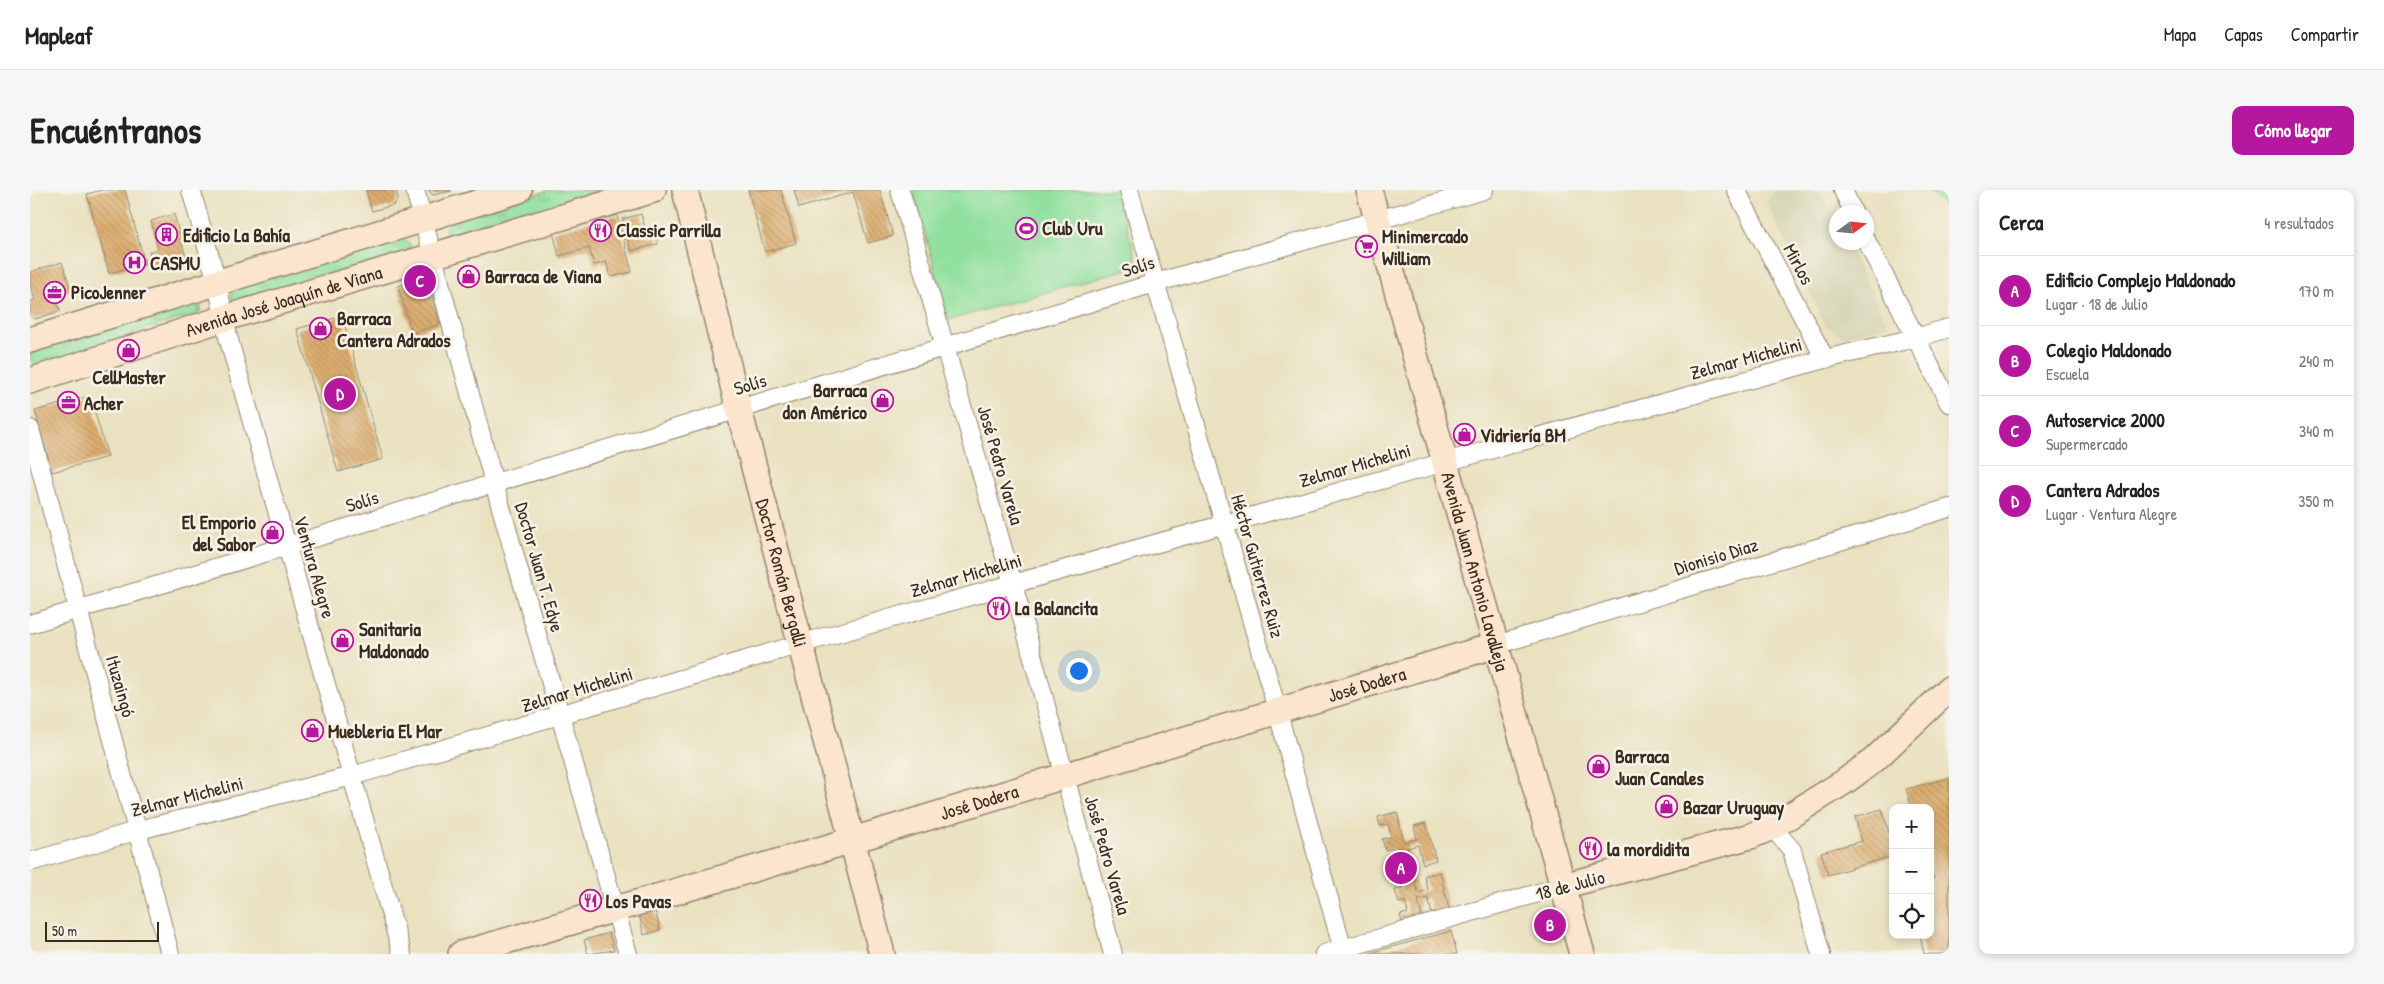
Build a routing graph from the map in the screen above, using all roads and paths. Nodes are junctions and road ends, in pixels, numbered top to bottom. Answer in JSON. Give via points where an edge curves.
{"nodes":[{"id":1,"x":191,"y":190,"type":"edge"},
{"id":2,"x":415,"y":190,"type":"edge"},
{"id":3,"x":519,"y":190,"type":"edge"},
{"id":4,"x":653,"y":190,"type":"edge"},
{"id":5,"x":685,"y":190,"type":"edge"},
{"id":6,"x":900,"y":190,"type":"edge"},
{"id":7,"x":1129,"y":190,"type":"edge"},
{"id":8,"x":1369,"y":190,"type":"edge"},
{"id":9,"x":1484,"y":190,"type":"edge"},
{"id":10,"x":1736,"y":190,"type":"edge"},
{"id":11,"x":1842,"y":190,"type":"edge"},
{"id":12,"x":1850,"y":205,"type":"edge"},
{"id":13,"x":424,"y":220,"type":"junction"},
{"id":14,"x":1377,"y":220,"type":"junction"},
{"id":15,"x":1871,"y":250,"type":"edge"},
{"id":16,"x":432,"y":255,"type":"junction"},
{"id":17,"x":217,"y":282,"type":"junction"},
{"id":18,"x":1155,"y":283,"type":"junction"},
{"id":19,"x":225,"y":318,"type":"junction"},
{"id":20,"x":1949,"y":328,"type":"edge"},
{"id":21,"x":1915,"y":338,"type":"junction"},
{"id":22,"x":30,"y":340,"type":"edge"},
{"id":23,"x":946,"y":346,"type":"junction"},
{"id":24,"x":1825,"y":359,"type":"junction"},
{"id":25,"x":30,"y":381,"type":"edge"},
{"id":26,"x":1949,"y":403,"type":"edge"},
{"id":27,"x":739,"y":410,"type":"junction"},
{"id":28,"x":30,"y":429,"type":"edge"},
{"id":29,"x":1445,"y":462,"type":"junction"},
{"id":30,"x":494,"y":483,"type":"junction"},
{"id":31,"x":1949,"y":508,"type":"edge"},
{"id":32,"x":1224,"y":524,"type":"junction"},
{"id":33,"x":287,"y":545,"type":"junction"},
{"id":34,"x":1013,"y":584,"type":"junction"},
{"id":35,"x":77,"y":609,"type":"junction"},
{"id":36,"x":30,"y":624,"type":"edge"},
{"id":37,"x":800,"y":644,"type":"junction"},
{"id":38,"x":1496,"y":645,"type":"junction"},
{"id":39,"x":1949,"y":690,"type":"edge"},
{"id":40,"x":1278,"y":713,"type":"junction"},
{"id":41,"x":560,"y":716,"type":"junction"},
{"id":42,"x":352,"y":776,"type":"junction"},
{"id":43,"x":1064,"y":777,"type":"junction"},
{"id":44,"x":1772,"y":827,"type":"junction"},
{"id":45,"x":139,"y":830,"type":"junction"},
{"id":46,"x":853,"y":840,"type":"junction"},
{"id":47,"x":30,"y":862,"type":"edge"},
{"id":48,"x":1564,"y":886,"type":"junction"},
{"id":49,"x":616,"y":909,"type":"junction"},
{"id":50,"x":1343,"y":951,"type":"edge"},
{"id":51,"x":170,"y":954,"type":"edge"},
{"id":52,"x":402,"y":954,"type":"edge"},
{"id":53,"x":461,"y":954,"type":"edge"},
{"id":54,"x":628,"y":954,"type":"edge"},
{"id":55,"x":882,"y":954,"type":"edge"},
{"id":56,"x":1113,"y":954,"type":"edge"},
{"id":57,"x":1324,"y":954,"type":"edge"},
{"id":58,"x":1582,"y":954,"type":"edge"},
{"id":59,"x":1821,"y":954,"type":"edge"}],
"edges":[{"from":1,"to":17,"type":"street","name":"Ventura Alegre"},
{"from":2,"to":13,"type":"street","name":"Doctor Juan T. Edye"},
{"from":3,"to":13,"type":"street","name":"Avenida José Joaquín de Viana"},
{"from":4,"to":16,"type":"street","name":"Avenida José Joaquín de Viana"},
{"from":5,"to":27,"type":"street","name":"Doctor Román Bergalli"},
{"from":6,"to":23,"type":"street","name":"José Pedro Varela"},
{"from":7,"to":18,"type":"street","name":"Héctor Gutierrez Ruiz"},
{"from":8,"to":14,"type":"street","name":"Avenida Juan Antonio Lavalleja"},
{"from":9,"to":14,"type":"street","name":"Solís"},
{"from":10,"to":24,"type":"street","name":"Mirlos"},
{"from":11,"to":12,"type":"street"},
{"from":13,"to":16,"type":"street","name":"Doctor Juan T. Edye"},
{"from":13,"to":17,"type":"street","name":"Avenida José Joaquín de Viana"},
{"from":14,"to":18,"type":"street","name":"Solís"},
{"from":14,"to":29,"type":"street","name":"Avenida Juan Antonio Lavalleja"},
{"from":15,"to":21,"type":"street"},
{"from":16,"to":19,"type":"street","name":"Avenida José Joaquín de Viana"},
{"from":16,"to":30,"type":"street","name":"Doctor Juan T. Edye"},
{"from":17,"to":19,"type":"street","name":"Ventura Alegre"},
{"from":17,"to":22,"type":"street","name":"Avenida José Joaquín de Viana"},
{"from":18,"to":23,"type":"street","name":"Solís"},
{"from":18,"to":32,"type":"street","name":"Héctor Gutierrez Ruiz"},
{"from":19,"to":25,"type":"street","name":"Avenida José Joaquín de Viana"},
{"from":19,"to":33,"type":"street","name":"Ventura Alegre"},
{"from":20,"to":21,"type":"street","name":"Zelmar Michelini"},
{"from":21,"to":24,"type":"street","name":"Zelmar Michelini"},
{"from":21,"to":26,"type":"street"},
{"from":23,"to":27,"type":"street","name":"Solís"},
{"from":23,"to":34,"type":"street","name":"José Pedro Varela"},
{"from":24,"to":29,"type":"street","name":"Zelmar Michelini"},
{"from":27,"to":30,"type":"street","name":"Solís"},
{"from":27,"to":37,"type":"street","name":"Doctor Román Bergalli"},
{"from":28,"to":35,"type":"street","name":"Ituzaingó"},
{"from":29,"to":32,"type":"street","name":"Zelmar Michelini"},
{"from":29,"to":38,"type":"street","name":"Avenida Juan Antonio Lavalleja"},
{"from":30,"to":33,"type":"street","name":"Solís"},
{"from":30,"to":41,"type":"street","name":"Doctor Juan T. Edye"},
{"from":31,"to":38,"type":"street","name":"Dionisio Diaz"},
{"from":32,"to":34,"type":"street","name":"Zelmar Michelini"},
{"from":32,"to":40,"type":"street","name":"Héctor Gutierrez Ruiz"},
{"from":33,"to":35,"type":"street","name":"Solís"},
{"from":33,"to":42,"type":"street","name":"Ventura Alegre"},
{"from":34,"to":37,"type":"street","name":"Zelmar Michelini"},
{"from":34,"to":43,"type":"street","name":"José Pedro Varela"},
{"from":35,"to":36,"type":"street","name":"Solís"},
{"from":35,"to":45,"type":"street","name":"Ituzaingó"},
{"from":37,"to":41,"type":"street","name":"Zelmar Michelini"},
{"from":37,"to":46,"type":"street","name":"Doctor Román Bergalli"},
{"from":38,"to":40,"type":"street","name":"José Dodera"},
{"from":38,"to":48,"type":"street","name":"Avenida Juan Antonio Lavalleja"},
{"from":39,"to":44,"type":"street","name":"18 de Julio","via":[[1874,760]]},
{"from":40,"to":43,"type":"street","name":"José Dodera"},
{"from":40,"to":50,"type":"street","name":"Héctor Gutierrez Ruiz"},
{"from":41,"to":42,"type":"street","name":"Zelmar Michelini"},
{"from":41,"to":49,"type":"street","name":"Doctor Juan T. Edye"},
{"from":42,"to":45,"type":"street","name":"Zelmar Michelini"},
{"from":42,"to":52,"type":"street","name":"Ventura Alegre"},
{"from":43,"to":46,"type":"street","name":"José Dodera"},
{"from":43,"to":56,"type":"street","name":"José Pedro Varela"},
{"from":44,"to":48,"type":"street","name":"18 de Julio","via":[[1751,836]]},
{"from":44,"to":59,"type":"street","via":[[1792,850]]},
{"from":45,"to":47,"type":"street","name":"Zelmar Michelini"},
{"from":45,"to":51,"type":"street","name":"Ituzaingó"},
{"from":46,"to":49,"type":"street","name":"José Dodera"},
{"from":46,"to":55,"type":"street","name":"Doctor Román Bergalli"},
{"from":48,"to":50,"type":"street","name":"18 de Julio"},
{"from":48,"to":58,"type":"street","name":"Avenida Juan Antonio Lavalleja"},
{"from":49,"to":53,"type":"street","name":"José Dodera"},
{"from":49,"to":54,"type":"street","name":"Doctor Juan T. Edye"},
{"from":50,"to":57,"type":"street","name":"18 de Julio"}]}
